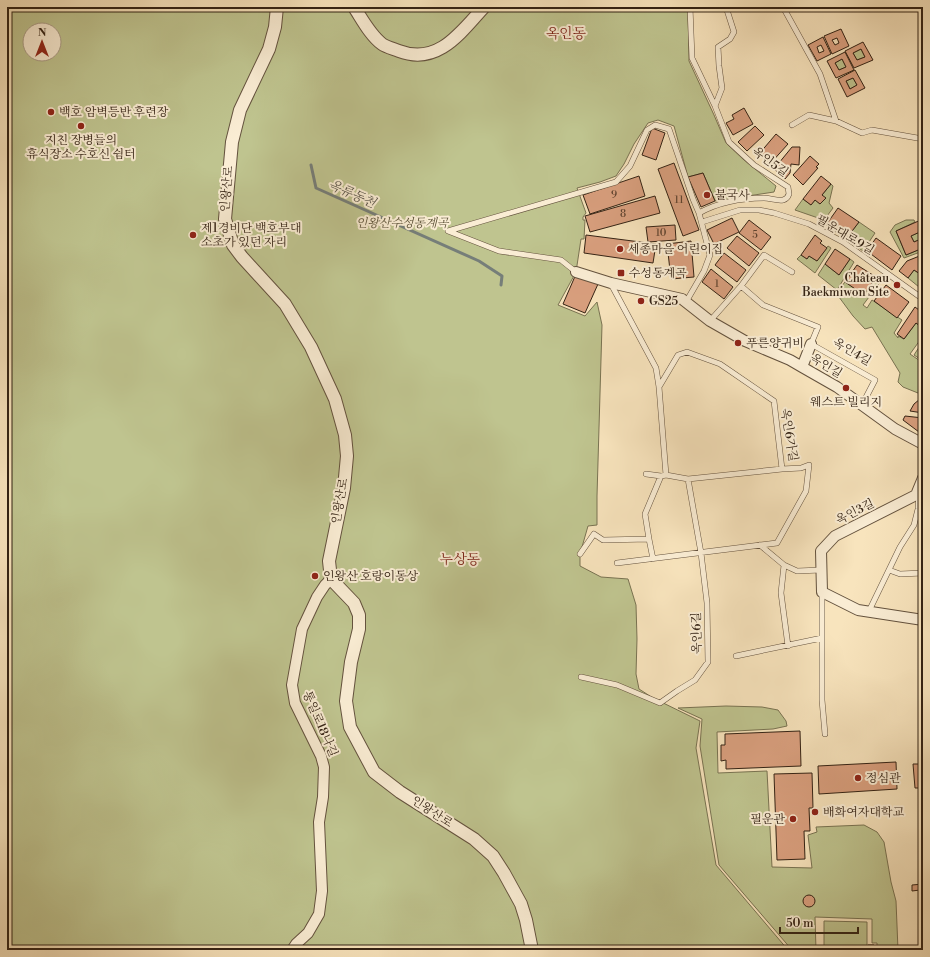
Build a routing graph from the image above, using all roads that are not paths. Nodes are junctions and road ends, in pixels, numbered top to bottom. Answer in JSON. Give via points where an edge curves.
{"nodes":[{"id":1,"x":277,"y":7,"type":"edge"},
{"id":2,"x":354,"y":7,"type":"edge"},
{"id":3,"x":484,"y":7,"type":"edge"},
{"id":4,"x":690,"y":7,"type":"edge"},
{"id":5,"x":726,"y":7,"type":"edge"},
{"id":6,"x":783,"y":7,"type":"edge"},
{"id":7,"x":715,"y":106,"type":"junction"},
{"id":8,"x":836,"y":121,"type":"junction"},
{"id":9,"x":792,"y":125,"type":"dead end"},
{"id":10,"x":923,"y":139,"type":"edge"},
{"id":11,"x":699,"y":212,"type":"junction"},
{"id":12,"x":702,"y":222,"type":"junction"},
{"id":13,"x":576,"y":272,"type":"joint"},
{"id":14,"x":792,"y":272,"type":"dead end"},
{"id":15,"x":611,"y":283,"type":"junction"},
{"id":16,"x":741,"y":286,"type":"junction"},
{"id":17,"x":923,"y":299,"type":"edge"},
{"id":18,"x":686,"y":302,"type":"junction"},
{"id":19,"x":710,"y":321,"type":"junction"},
{"id":20,"x":812,"y":344,"type":"junction"},
{"id":21,"x":802,"y":367,"type":"junction"},
{"id":22,"x":659,"y":387,"type":"junction"},
{"id":23,"x":862,"y":405,"type":"junction"},
{"id":24,"x":923,"y":444,"type":"edge"},
{"id":25,"x":782,"y":468,"type":"junction"},
{"id":26,"x":646,"y":474,"type":"dead end"},
{"id":27,"x":664,"y":475,"type":"junction"},
{"id":28,"x":923,"y":478,"type":"edge"},
{"id":29,"x":688,"y":479,"type":"junction"},
{"id":30,"x":921,"y":489,"type":"edge"},
{"id":31,"x":649,"y":539,"type":"junction"},
{"id":32,"x":760,"y":545,"type":"junction"},
{"id":33,"x":701,"y":552,"type":"junction"},
{"id":34,"x":580,"y":554,"type":"dead end"},
{"id":35,"x":653,"y":558,"type":"junction"},
{"id":36,"x":617,"y":563,"type":"dead end"},
{"id":37,"x":784,"y":565,"type":"junction"},
{"id":38,"x":821,"y":570,"type":"junction"},
{"id":39,"x":889,"y":570,"type":"junction"},
{"id":40,"x":923,"y":573,"type":"edge"},
{"id":41,"x":331,"y":579,"type":"junction"},
{"id":42,"x":822,"y":592,"type":"junction"},
{"id":43,"x":869,"y":611,"type":"junction"},
{"id":44,"x":923,"y":620,"type":"edge"},
{"id":45,"x":822,"y":638,"type":"junction"},
{"id":46,"x":788,"y":646,"type":"junction"},
{"id":47,"x":736,"y":656,"type":"dead end"},
{"id":48,"x":581,"y":677,"type":"dead end"},
{"id":49,"x":825,"y":734,"type":"dead end"},
{"id":50,"x":292,"y":950,"type":"edge"},
{"id":51,"x":532,"y":950,"type":"edge"}],
"edges":[{"from":1,"to":41,"type":"street","name":"인왕산로","via":[[269,49],[240,110],[232,142],[225,218],[233,245],[285,304],[311,347],[335,398],[345,435],[347,456],[344,488],[329,561]]},
{"from":2,"to":3,"type":"street","via":[[382,45],[406,54],[425,54],[442,49],[454,40]]},
{"from":4,"to":7,"type":"lane","name":"옥인5길","via":[[692,58]]},
{"from":5,"to":7,"type":"lane","via":[[734,32],[730,39],[718,47],[722,88]]},
{"from":6,"to":8,"type":"lane","via":[[820,74]]},
{"from":7,"to":11,"type":"lane","name":"옥인5길","via":[[729,142],[754,165],[786,186],[789,194],[783,200],[750,199],[724,203]]},
{"from":8,"to":9,"type":"lane","via":[[809,115]]},
{"from":8,"to":10,"type":"lane","via":[[862,133],[872,130]]},
{"from":11,"to":12,"type":"lane"},
{"from":11,"to":13,"type":"lane","via":[[668,129],[655,125],[647,130],[630,166],[616,182],[448,231],[499,251],[561,260]]},
{"from":12,"to":17,"type":"lane","name":"필운대로9길","via":[[740,210],[759,210],[809,224],[843,242]]},
{"from":12,"to":18,"type":"lane","via":[[710,255]]},
{"from":13,"to":15,"type":"street","name":"옥인길"},
{"from":14,"to":16,"type":"lane","via":[[764,255]]},
{"from":15,"to":18,"type":"street","name":"옥인길","via":[[682,298]]},
{"from":15,"to":22,"type":"lane","via":[[656,368]]},
{"from":16,"to":19,"type":"lane"},
{"from":16,"to":20,"type":"lane","via":[[763,305],[818,327]]},
{"from":18,"to":19,"type":"street","name":"옥인길"},
{"from":19,"to":21,"type":"street","name":"옥인길","via":[[745,341]]},
{"from":20,"to":21,"type":"street"},
{"from":20,"to":23,"type":"lane","name":"옥인4길","via":[[875,380]]},
{"from":21,"to":23,"type":"street","name":"옥인길"},
{"from":22,"to":25,"type":"lane","name":"옥인6가길","via":[[678,355],[687,352],[720,364],[774,401]]},
{"from":22,"to":27,"type":"lane"},
{"from":23,"to":24,"type":"street","name":"옥인길","via":[[895,429]]},
{"from":25,"to":29,"type":"lane"},
{"from":25,"to":32,"type":"lane","name":"옥인6가길","via":[[801,468],[809,465],[806,491],[777,543]]},
{"from":26,"to":27,"type":"lane"},
{"from":27,"to":29,"type":"lane"},
{"from":27,"to":31,"type":"lane","via":[[645,514]]},
{"from":28,"to":30,"type":"street","name":"옥인3길"},
{"from":29,"to":33,"type":"lane","name":"옥인6길"},
{"from":30,"to":38,"type":"street","name":"옥인3길","via":[[916,495],[835,536],[820,551]]},
{"from":30,"to":39,"type":"lane","name":"옥인3길","via":[[914,525]]},
{"from":31,"to":34,"type":"lane","via":[[603,540],[594,534]]},
{"from":31,"to":35,"type":"lane"},
{"from":32,"to":33,"type":"lane","name":"옥인6가길"},
{"from":32,"to":37,"type":"lane"},
{"from":33,"to":35,"type":"lane"},
{"from":33,"to":48,"type":"lane","name":"옥인6길","via":[[707,603],[708,662],[695,680],[660,703],[617,685]]},
{"from":35,"to":36,"type":"lane"},
{"from":37,"to":38,"type":"lane","via":[[797,571]]},
{"from":37,"to":46,"type":"lane","via":[[781,593]]},
{"from":38,"to":42,"type":"street","name":"옥인3길"},
{"from":39,"to":40,"type":"lane","via":[[900,574]]},
{"from":39,"to":43,"type":"lane","name":"옥인3길"},
{"from":41,"to":50,"type":"street","name":"통일로18나길","via":[[317,597],[302,629],[292,685],[295,703],[324,767],[319,822],[322,891],[319,914],[308,933]]},
{"from":41,"to":51,"type":"street","name":"인왕산로","via":[[354,603],[359,615],[359,629],[351,662],[346,701],[350,727],[374,772],[400,792],[474,839],[493,856],[521,904]]},
{"from":42,"to":43,"type":"street","via":[[858,610]]},
{"from":42,"to":45,"type":"lane","name":"옥인3길"},
{"from":43,"to":44,"type":"street"},
{"from":45,"to":46,"type":"lane"},
{"from":45,"to":49,"type":"lane","name":"옥인3길"},
{"from":46,"to":47,"type":"lane"}]}
